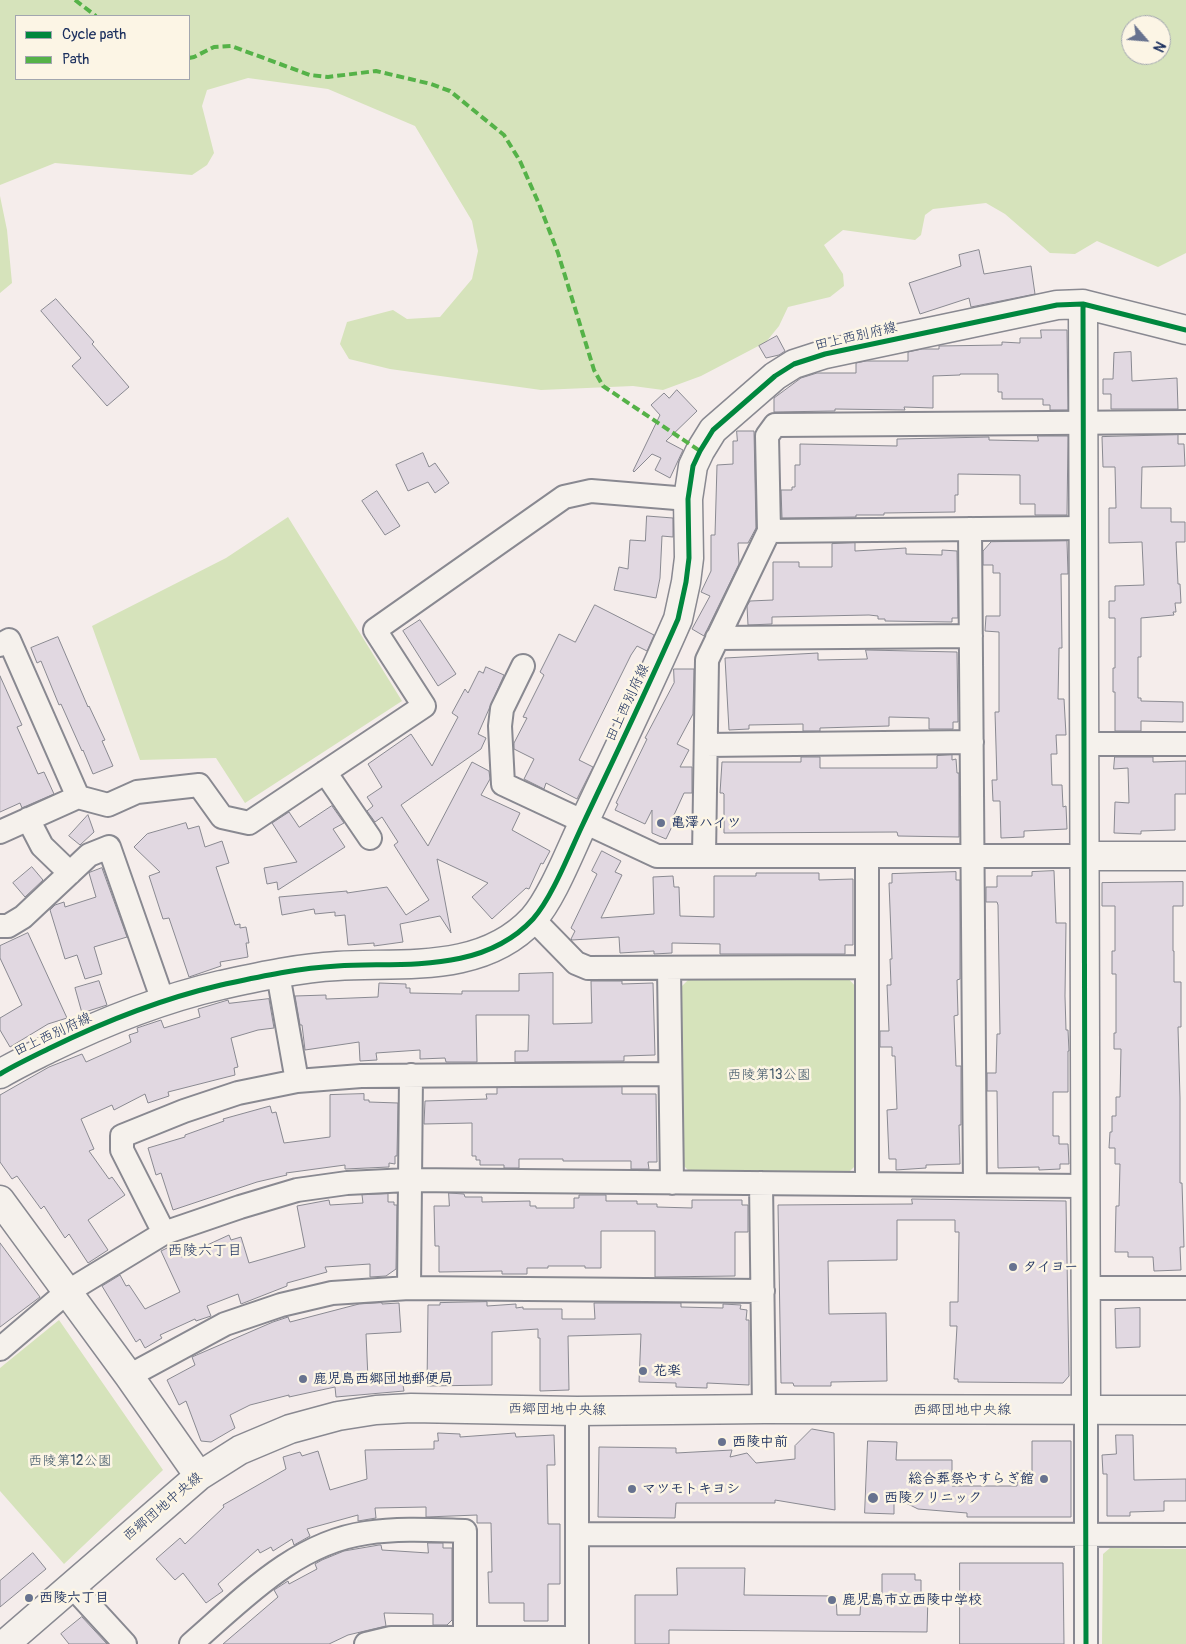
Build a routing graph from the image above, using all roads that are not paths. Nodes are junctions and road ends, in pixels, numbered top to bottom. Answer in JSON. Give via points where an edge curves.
{"nodes":[{"id":1,"x":1083,"y":304,"type":"junction"},
{"id":2,"x":1186,"y":330,"type":"edge"},
{"id":3,"x":1084,"y":422,"type":"junction"},
{"id":4,"x":1186,"y":422,"type":"edge"},
{"id":5,"x":688,"y":499,"type":"junction"},
{"id":6,"x":1084,"y":528,"type":"junction"},
{"id":7,"x":970,"y":529,"type":"junction"},
{"id":8,"x":769,"y":531,"type":"junction"},
{"id":9,"x":971,"y":636,"type":"junction"},
{"id":10,"x":717,"y":638,"type":"junction"},
{"id":11,"x":0,"y":644,"type":"edge"},
{"id":12,"x":523,"y":666,"type":"dead end"},
{"id":13,"x":972,"y":742,"type":"junction"},
{"id":14,"x":1084,"y":744,"type":"junction"},
{"id":15,"x":1186,"y":744,"type":"edge"},
{"id":16,"x":706,"y":745,"type":"junction"},
{"id":17,"x":325,"y":772,"type":"junction"},
{"id":18,"x":78,"y":797,"type":"junction"},
{"id":19,"x":28,"y":819,"type":"junction"},
{"id":20,"x":584,"y":822,"type":"junction"},
{"id":21,"x":0,"y":832,"type":"edge"},
{"id":22,"x":370,"y":838,"type":"dead end"},
{"id":23,"x":704,"y":856,"type":"junction"},
{"id":24,"x":867,"y":856,"type":"junction"},
{"id":25,"x":973,"y":856,"type":"junction"},
{"id":26,"x":1084,"y":856,"type":"junction"},
{"id":27,"x":1186,"y":856,"type":"edge"},
{"id":28,"x":70,"y":873,"type":"junction"},
{"id":29,"x":533,"y":919,"type":"junction"},
{"id":30,"x":0,"y":926,"type":"edge"},
{"id":31,"x":867,"y":967,"type":"junction"},
{"id":32,"x":669,"y":968,"type":"junction"},
{"id":33,"x":278,"y":974,"type":"junction"},
{"id":34,"x":163,"y":1002,"type":"junction"},
{"id":35,"x":0,"y":1074,"type":"edge"},
{"id":36,"x":670,"y":1074,"type":"junction"},
{"id":37,"x":411,"y":1075,"type":"junction"},
{"id":38,"x":298,"y":1082,"type":"junction"},
{"id":39,"x":410,"y":1180,"type":"junction"},
{"id":40,"x":672,"y":1182,"type":"junction"},
{"id":41,"x":761,"y":1183,"type":"junction"},
{"id":42,"x":867,"y":1184,"type":"junction"},
{"id":43,"x":975,"y":1185,"type":"junction"},
{"id":44,"x":1085,"y":1186,"type":"junction"},
{"id":45,"x":0,"y":1200,"type":"edge"},
{"id":46,"x":164,"y":1233,"type":"junction"},
{"id":47,"x":410,"y":1288,"type":"junction"},
{"id":48,"x":1086,"y":1288,"type":"junction"},
{"id":49,"x":1186,"y":1288,"type":"edge"},
{"id":50,"x":763,"y":1291,"type":"junction"},
{"id":51,"x":67,"y":1292,"type":"junction"},
{"id":52,"x":0,"y":1349,"type":"edge"},
{"id":53,"x":130,"y":1376,"type":"junction"},
{"id":54,"x":764,"y":1409,"type":"junction"},
{"id":55,"x":1086,"y":1410,"type":"junction"},
{"id":56,"x":1186,"y":1410,"type":"edge"},
{"id":57,"x":577,"y":1411,"type":"junction"},
{"id":58,"x":199,"y":1476,"type":"junction"},
{"id":59,"x":577,"y":1534,"type":"junction"},
{"id":60,"x":1086,"y":1535,"type":"junction"},
{"id":61,"x":1186,"y":1535,"type":"edge"},
{"id":62,"x":71,"y":1585,"type":"junction"},
{"id":63,"x":465,"y":1641,"type":"edge"},
{"id":64,"x":577,"y":1641,"type":"edge"},
{"id":65,"x":5,"y":1644,"type":"edge"},
{"id":66,"x":125,"y":1644,"type":"edge"},
{"id":67,"x":191,"y":1644,"type":"edge"},
{"id":68,"x":366,"y":1644,"type":"edge"},
{"id":69,"x":1086,"y":1644,"type":"edge"}],
"edges":[{"from":1,"to":2,"type":"street","name":"田上西別府線"},
{"from":1,"to":3,"type":"street"},
{"from":1,"to":5,"type":"street","name":"田上西別府線","via":[[1047,307],[825,354],[794,364],[775,376],[713,430],[693,466]]},
{"from":3,"to":4,"type":"street"},
{"from":3,"to":6,"type":"street"},
{"from":3,"to":8,"type":"street","via":[[775,425],[767,436]]},
{"from":5,"to":17,"type":"street","via":[[591,492],[564,497],[375,630],[424,706]]},
{"from":5,"to":20,"type":"street","name":"田上西別府線","via":[[689,558],[678,619]]},
{"from":6,"to":7,"type":"street"},
{"from":6,"to":14,"type":"street"},
{"from":7,"to":8,"type":"street"},
{"from":7,"to":9,"type":"street"},
{"from":8,"to":10,"type":"street"},
{"from":9,"to":10,"type":"street"},
{"from":9,"to":13,"type":"street"},
{"from":10,"to":16,"type":"street","via":[[706,660]]},
{"from":11,"to":18,"type":"street","via":[[9,640]]},
{"from":12,"to":20,"type":"street","via":[[502,709],[503,784]]},
{"from":13,"to":16,"type":"street"},
{"from":13,"to":25,"type":"street"},
{"from":14,"to":15,"type":"street"},
{"from":14,"to":26,"type":"street"},
{"from":16,"to":23,"type":"street"},
{"from":17,"to":18,"type":"street","via":[[249,823],[222,817],[199,785],[137,792],[108,805]]},
{"from":17,"to":22,"type":"street"},
{"from":18,"to":19,"type":"street"},
{"from":19,"to":21,"type":"street"},
{"from":19,"to":28,"type":"street","via":[[42,846]]},
{"from":20,"to":23,"type":"street","via":[[658,856]]},
{"from":20,"to":29,"type":"street","name":"田上西別府線","via":[[545,902]]},
{"from":23,"to":24,"type":"street"},
{"from":24,"to":25,"type":"street"},
{"from":24,"to":31,"type":"street"},
{"from":25,"to":26,"type":"street"},
{"from":25,"to":43,"type":"street"},
{"from":26,"to":27,"type":"street"},
{"from":26,"to":44,"type":"street"},
{"from":28,"to":30,"type":"street","via":[[23,917],[8,926]]},
{"from":28,"to":34,"type":"street","via":[[89,855],[109,847]]},
{"from":29,"to":32,"type":"street","via":[[576,963],[588,968]]},
{"from":29,"to":33,"type":"street","name":"田上西別府線","via":[[497,946],[468,957],[439,962],[334,966]]},
{"from":31,"to":32,"type":"street"},
{"from":31,"to":42,"type":"street"},
{"from":32,"to":36,"type":"street"},
{"from":33,"to":34,"type":"street","name":"田上西別府線","via":[[220,985]]},
{"from":33,"to":38,"type":"street"},
{"from":34,"to":35,"type":"street","name":"田上西別府線","via":[[86,1030]]},
{"from":36,"to":37,"type":"street"},
{"from":36,"to":40,"type":"street"},
{"from":37,"to":38,"type":"street"},
{"from":37,"to":39,"type":"street"},
{"from":38,"to":46,"type":"street","via":[[238,1093],[122,1136],[122,1150]]},
{"from":39,"to":40,"type":"street"},
{"from":39,"to":46,"type":"street","via":[[347,1183],[297,1190]]},
{"from":39,"to":47,"type":"street"},
{"from":40,"to":41,"type":"street"},
{"from":41,"to":42,"type":"street"},
{"from":41,"to":50,"type":"street"},
{"from":42,"to":43,"type":"street"},
{"from":43,"to":44,"type":"street"},
{"from":44,"to":48,"type":"street"},
{"from":45,"to":51,"type":"street"},
{"from":46,"to":51,"type":"street"},
{"from":47,"to":50,"type":"street"},
{"from":47,"to":53,"type":"street","via":[[332,1294],[281,1305],[225,1324]]},
{"from":48,"to":49,"type":"street"},
{"from":48,"to":55,"type":"street"},
{"from":50,"to":54,"type":"street"},
{"from":51,"to":52,"type":"street"},
{"from":51,"to":53,"type":"street"},
{"from":53,"to":58,"type":"street"},
{"from":54,"to":55,"type":"street","name":"西郷団地中央線"},
{"from":54,"to":57,"type":"street","name":"西郷団地中央線"},
{"from":55,"to":56,"type":"street","name":"西郷団地中央線"},
{"from":55,"to":60,"type":"street"},
{"from":57,"to":58,"type":"street","name":"西郷団地中央線","via":[[410,1408],[338,1416],[290,1429],[240,1450]]},
{"from":57,"to":59,"type":"street"},
{"from":58,"to":62,"type":"street","name":"西郷団地中央線"},
{"from":59,"to":60,"type":"street"},
{"from":59,"to":64,"type":"street"},
{"from":60,"to":61,"type":"street"},
{"from":60,"to":69,"type":"street"},
{"from":62,"to":65,"type":"street","name":"西郷団地中央線"},
{"from":62,"to":66,"type":"street"},
{"from":63,"to":64,"type":"street"},
{"from":63,"to":67,"type":"street","via":[[465,1531],[395,1530],[340,1539],[305,1553],[276,1572]]},
{"from":63,"to":68,"type":"street","via":[[391,1638]]}]}
